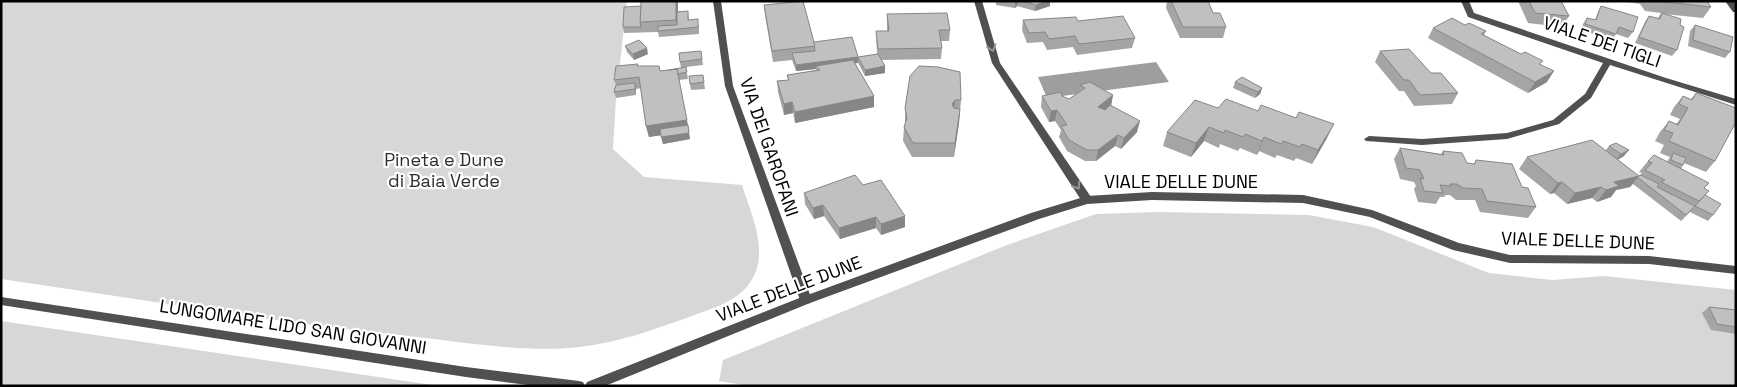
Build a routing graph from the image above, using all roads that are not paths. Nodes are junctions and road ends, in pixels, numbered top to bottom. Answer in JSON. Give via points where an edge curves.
{"nodes":[{"id":1,"x":718,"y":1,"type":"edge"},
{"id":2,"x":978,"y":1,"type":"edge"},
{"id":3,"x":1466,"y":1,"type":"edge"},
{"id":4,"x":1729,"y":1,"type":"edge"},
{"id":5,"x":1736,"y":10,"type":"edge"},
{"id":6,"x":1608,"y":61,"type":"junction"},
{"id":7,"x":1736,"y":102,"type":"edge"},
{"id":8,"x":1369,"y":139,"type":"dead end"},
{"id":9,"x":1087,"y":200,"type":"junction"},
{"id":10,"x":1735,"y":268,"type":"edge"},
{"id":11,"x":806,"y":300,"type":"junction"},
{"id":12,"x":1,"y":301,"type":"edge"},
{"id":13,"x":579,"y":386,"type":"edge"},
{"id":14,"x":591,"y":386,"type":"edge"}],
"edges":[{"from":1,"to":11,"type":"street","name":"VIA DEI GAROFANI","via":[[729,86]]},
{"from":2,"to":9,"type":"street","one_way":true,"via":[[996,63]]},
{"from":3,"to":6,"type":"street","name":"VIALE DEI TIGLI","via":[[1471,15]]},
{"from":4,"to":5,"type":"street"},
{"from":6,"to":7,"type":"street","name":"VIALE DEI TIGLI"},
{"from":6,"to":8,"type":"street","via":[[1588,96],[1556,122],[1507,136],[1422,142]]},
{"from":9,"to":10,"type":"street","name":"VIALE DELLE DUNE","via":[[1152,196],[1303,199],[1372,214],[1458,247],[1510,259],[1649,260]]},
{"from":9,"to":11,"type":"street","name":"VIALE DELLE DUNE"},
{"from":11,"to":14,"type":"street","name":"VIALE DELLE DUNE"},
{"from":12,"to":13,"type":"street","name":"LUNGOMARE LIDO SAN GIOVANNI"}]}
